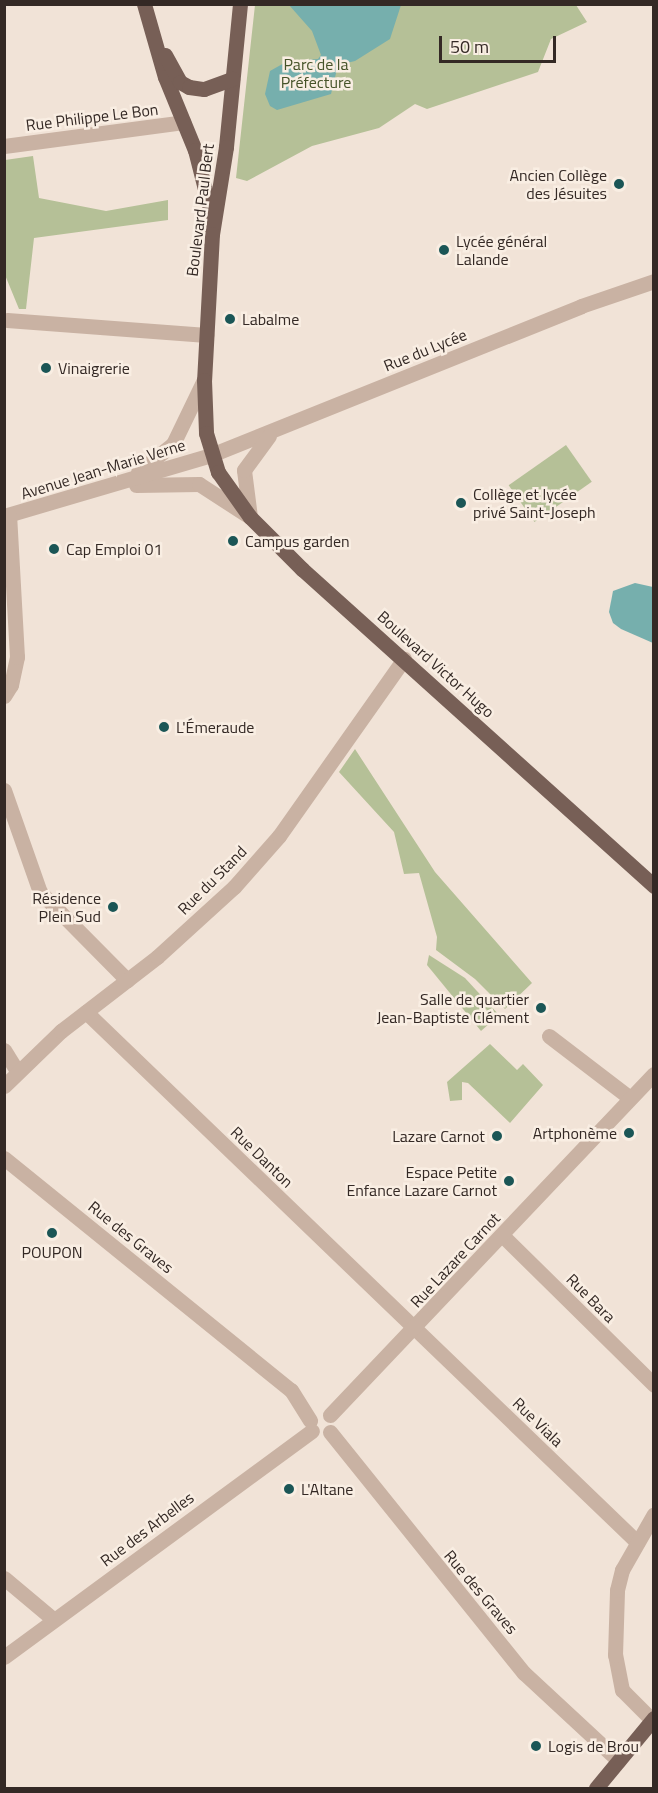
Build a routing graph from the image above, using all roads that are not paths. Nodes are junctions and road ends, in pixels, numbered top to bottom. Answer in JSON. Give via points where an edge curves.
{"nodes":[{"id":1,"x":145,"y":4,"type":"edge"},
{"id":2,"x":240,"y":4,"type":"edge"},
{"id":3,"x":232,"y":79,"type":"junction"},
{"id":4,"x":183,"y":122,"type":"junction"},
{"id":5,"x":4,"y":146,"type":"edge"},
{"id":6,"x":212,"y":234,"type":"junction"},
{"id":7,"x":654,"y":281,"type":"edge"},
{"id":8,"x":8,"y":320,"type":"dead end"},
{"id":9,"x":206,"y":335,"type":"junction"},
{"id":10,"x":204,"y":380,"type":"junction"},
{"id":11,"x":276,"y":430,"type":"junction"},
{"id":12,"x":211,"y":455,"type":"junction"},
{"id":13,"x":115,"y":486,"type":"junction"},
{"id":14,"x":7,"y":516,"type":"edge"},
{"id":15,"x":250,"y":518,"type":"junction"},
{"id":16,"x":404,"y":660,"type":"junction"},
{"id":17,"x":4,"y":696,"type":"edge"},
{"id":18,"x":4,"y":790,"type":"edge"},
{"id":19,"x":654,"y":886,"type":"edge"},
{"id":20,"x":127,"y":980,"type":"junction"},
{"id":21,"x":86,"y":1012,"type":"junction"},
{"id":22,"x":549,"y":1036,"type":"dead end"},
{"id":23,"x":4,"y":1050,"type":"edge"},
{"id":24,"x":17,"y":1071,"type":"junction"},
{"id":25,"x":654,"y":1074,"type":"edge"},
{"id":26,"x":4,"y":1086,"type":"edge"},
{"id":27,"x":630,"y":1098,"type":"junction"},
{"id":28,"x":4,"y":1158,"type":"edge"},
{"id":29,"x":502,"y":1235,"type":"junction"},
{"id":30,"x":414,"y":1329,"type":"junction"},
{"id":31,"x":654,"y":1386,"type":"edge"},
{"id":32,"x":330,"y":1416,"type":"junction"},
{"id":33,"x":311,"y":1425,"type":"junction"},
{"id":34,"x":330,"y":1432,"type":"junction"},
{"id":35,"x":654,"y":1514,"type":"edge"},
{"id":36,"x":637,"y":1542,"type":"junction"},
{"id":37,"x":4,"y":1578,"type":"edge"},
{"id":38,"x":54,"y":1620,"type":"junction"},
{"id":39,"x":4,"y":1657,"type":"edge"},
{"id":40,"x":653,"y":1719,"type":"edge"},
{"id":41,"x":619,"y":1761,"type":"junction"},
{"id":42,"x":596,"y":1788,"type":"edge"}],
"edges":[{"from":1,"to":3,"type":"main road","via":[[180,82],[204,89]]},
{"from":1,"to":4,"type":"main road"},
{"from":2,"to":3,"type":"main road","name":"Boulevard Paul Bert"},
{"from":3,"to":6,"type":"main road","name":"Boulevard Paul Bert","via":[[221,188]]},
{"from":4,"to":5,"type":"street","name":"Rue Philippe Le Bon"},
{"from":4,"to":6,"type":"main road","via":[[210,196]]},
{"from":6,"to":9,"type":"main road","name":"Boulevard Paul Bert"},
{"from":7,"to":11,"type":"street","name":"Rue du Lycée","via":[[581,306]]},
{"from":8,"to":9,"type":"street"},
{"from":9,"to":10,"type":"main road","name":"Boulevard Paul Bert"},
{"from":10,"to":12,"type":"main road","name":"Boulevard Paul Bert"},
{"from":10,"to":13,"type":"street","via":[[173,444],[151,465]]},
{"from":11,"to":12,"type":"street","name":"Rue du Lycée"},
{"from":11,"to":15,"type":"street","via":[[251,456],[244,470]]},
{"from":12,"to":13,"type":"street","name":"Avenue Jean-Marie Verne"},
{"from":12,"to":15,"type":"main road","name":"Boulevard Victor Hugo","via":[[227,488]]},
{"from":13,"to":14,"type":"street","name":"Avenue Jean-Marie Verne"},
{"from":13,"to":15,"type":"street","via":[[199,484]]},
{"from":14,"to":17,"type":"street","via":[[17,657],[11,685]]},
{"from":15,"to":16,"type":"main road","name":"Boulevard Victor Hugo"},
{"from":16,"to":19,"type":"main road","name":"Boulevard Victor Hugo"},
{"from":16,"to":20,"type":"street","name":"Rue du Stand","via":[[279,836],[234,887]]},
{"from":18,"to":20,"type":"street","via":[[40,892]]},
{"from":20,"to":21,"type":"street","name":"Rue du Stand"},
{"from":21,"to":24,"type":"street","name":"Rue du Stand"},
{"from":21,"to":30,"type":"street","name":"Rue Danton"},
{"from":22,"to":27,"type":"street"},
{"from":23,"to":24,"type":"street"},
{"from":24,"to":26,"type":"street","name":"Rue du Stand"},
{"from":25,"to":27,"type":"street","name":"Rue Lazare Carnot"},
{"from":27,"to":29,"type":"street","name":"Rue Lazare Carnot"},
{"from":28,"to":33,"type":"street","name":"Rue des Graves","via":[[291,1389]]},
{"from":29,"to":30,"type":"street","name":"Rue Lazare Carnot"},
{"from":29,"to":31,"type":"street","name":"Rue Bara"},
{"from":30,"to":32,"type":"street","name":"Rue Lazare Carnot"},
{"from":30,"to":36,"type":"street","name":"Rue Viala"},
{"from":32,"to":33,"type":"street","via":[[319,1412]]},
{"from":32,"to":34,"type":"street"},
{"from":33,"to":34,"type":"street","via":[[321,1436]]},
{"from":33,"to":38,"type":"street","name":"Rue des Arbelles"},
{"from":34,"to":41,"type":"street","name":"Rue des Graves","via":[[524,1674]]},
{"from":35,"to":36,"type":"street"},
{"from":36,"to":40,"type":"street","via":[[616,1590],[615,1655],[622,1690]]},
{"from":37,"to":38,"type":"street"},
{"from":38,"to":39,"type":"street","name":"Rue des Arbelles"},
{"from":40,"to":41,"type":"main road"},
{"from":41,"to":42,"type":"main road"}]}
